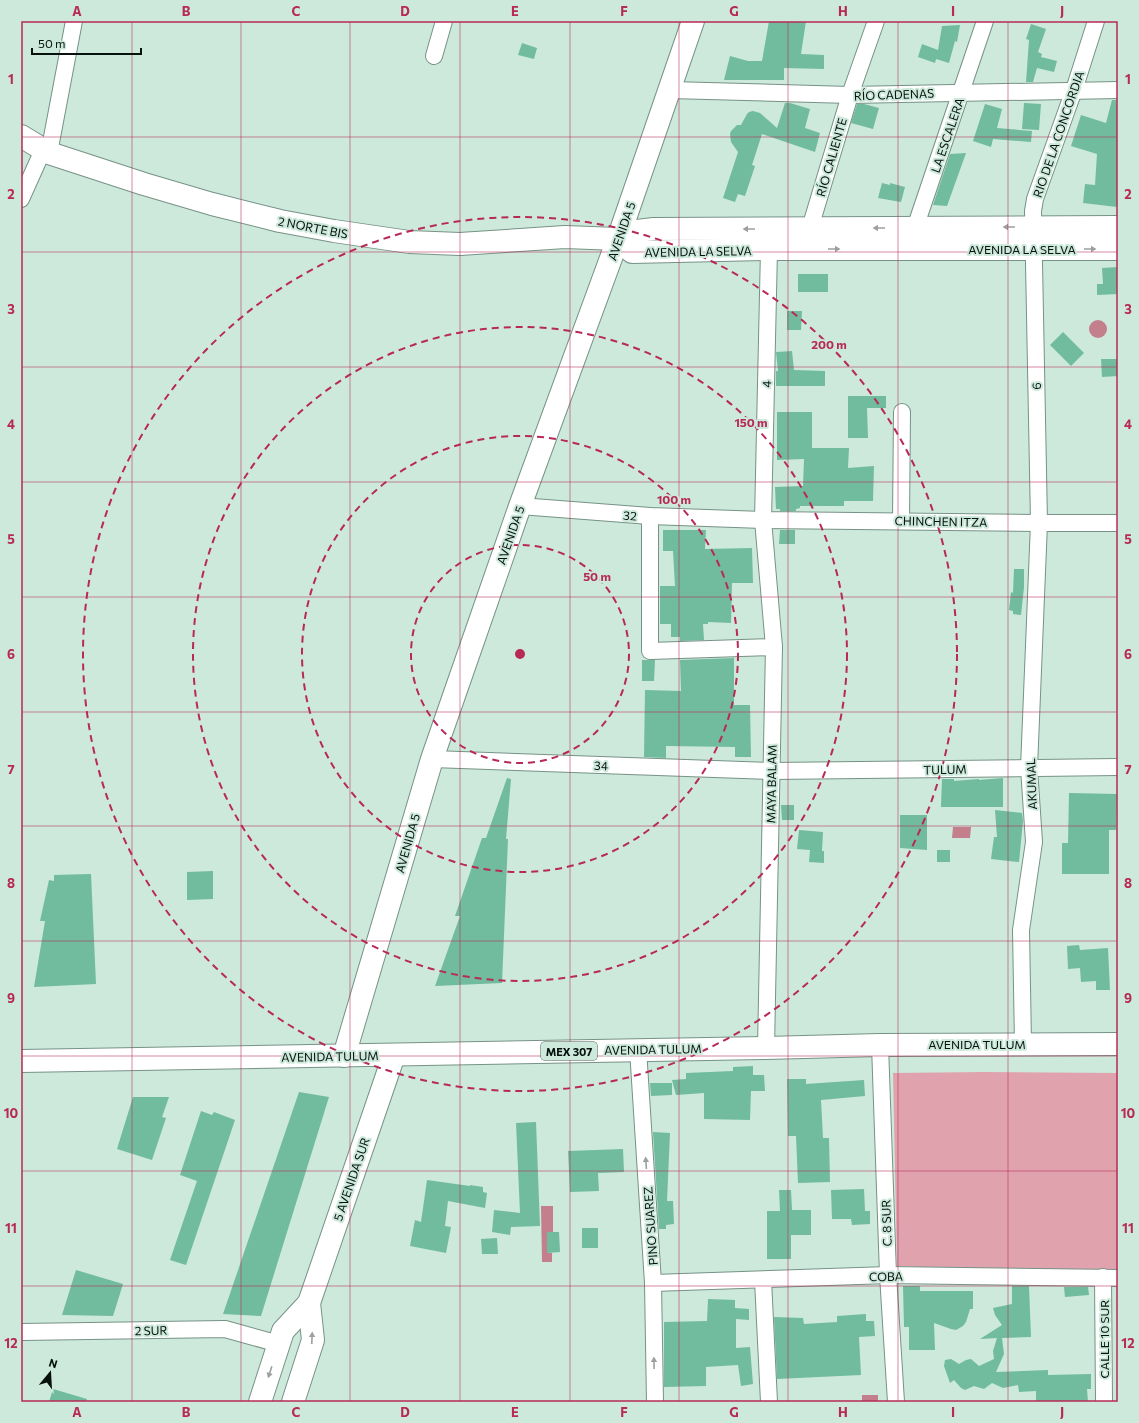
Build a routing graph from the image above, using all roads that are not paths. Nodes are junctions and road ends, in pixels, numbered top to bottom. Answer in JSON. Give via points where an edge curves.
{"nodes":[{"id":1,"x":74,"y":21,"type":"edge"},
{"id":2,"x":444,"y":21,"type":"edge"},
{"id":3,"x":693,"y":21,"type":"edge"},
{"id":4,"x":876,"y":21,"type":"edge"},
{"id":5,"x":985,"y":21,"type":"edge"},
{"id":6,"x":1096,"y":21,"type":"edge"},
{"id":7,"x":434,"y":56,"type":"dead end"},
{"id":8,"x":670,"y":90,"type":"junction"},
{"id":9,"x":1074,"y":90,"type":"junction"},
{"id":10,"x":1118,"y":90,"type":"edge"},
{"id":11,"x":962,"y":92,"type":"junction"},
{"id":12,"x":850,"y":95,"type":"junction"},
{"id":13,"x":21,"y":136,"type":"edge"},
{"id":14,"x":46,"y":152,"type":"junction"},
{"id":15,"x":21,"y":199,"type":"edge"},
{"id":16,"x":1033,"y":227,"type":"junction"},
{"id":17,"x":1118,"y":227,"type":"edge"},
{"id":18,"x":915,"y":228,"type":"junction"},
{"id":19,"x":618,"y":239,"type":"junction"},
{"id":20,"x":810,"y":239,"type":"junction"},
{"id":21,"x":769,"y":249,"type":"junction"},
{"id":22,"x":915,"y":249,"type":"junction"},
{"id":23,"x":1034,"y":249,"type":"junction"},
{"id":24,"x":1118,"y":249,"type":"edge"},
{"id":25,"x":902,"y":412,"type":"dead end"},
{"id":26,"x":520,"y":506,"type":"junction"},
{"id":27,"x":650,"y":516,"type":"junction"},
{"id":28,"x":763,"y":520,"type":"junction"},
{"id":29,"x":901,"y":521,"type":"junction"},
{"id":30,"x":1039,"y":523,"type":"junction"},
{"id":31,"x":1118,"y":523,"type":"edge"},
{"id":32,"x":774,"y":647,"type":"junction"},
{"id":33,"x":432,"y":759,"type":"junction"},
{"id":34,"x":1118,"y":767,"type":"edge"},
{"id":35,"x":1030,"y":768,"type":"junction"},
{"id":36,"x":771,"y":771,"type":"junction"},
{"id":37,"x":1023,"y":1044,"type":"junction"},
{"id":38,"x":1118,"y":1044,"type":"edge"},
{"id":39,"x":880,"y":1045,"type":"junction"},
{"id":40,"x":766,"y":1048,"type":"junction"},
{"id":41,"x":638,"y":1049,"type":"junction"},
{"id":42,"x":394,"y":1055,"type":"junction"},
{"id":43,"x":344,"y":1056,"type":"junction"},
{"id":44,"x":21,"y":1061,"type":"edge"},
{"id":45,"x":888,"y":1275,"type":"junction"},
{"id":46,"x":1111,"y":1277,"type":"edge"},
{"id":47,"x":763,"y":1280,"type":"junction"},
{"id":48,"x":653,"y":1283,"type":"junction"},
{"id":49,"x":309,"y":1303,"type":"junction"},
{"id":50,"x":21,"y":1332,"type":"edge"},
{"id":51,"x":278,"y":1344,"type":"junction"},
{"id":52,"x":260,"y":1402,"type":"edge"},
{"id":53,"x":293,"y":1402,"type":"edge"},
{"id":54,"x":655,"y":1402,"type":"edge"},
{"id":55,"x":769,"y":1402,"type":"edge"},
{"id":56,"x":896,"y":1402,"type":"edge"},
{"id":57,"x":1104,"y":1402,"type":"edge"}],
"edges":[{"from":1,"to":14,"type":"street"},
{"from":2,"to":7,"type":"street"},
{"from":3,"to":8,"type":"main road","name":"AVENIDA 5"},
{"from":4,"to":12,"type":"street","name":"RÍO CALIENTE"},
{"from":5,"to":11,"type":"street","name":"LA ESCALERA"},
{"from":6,"to":9,"type":"street","name":"RIO DE LA CONCORDIA"},
{"from":8,"to":12,"type":"street","name":"RÍO CADENAS"},
{"from":8,"to":19,"type":"main road","name":"AVENIDA 5"},
{"from":9,"to":10,"type":"street","name":"RÍO CADENAS"},
{"from":9,"to":11,"type":"street","name":"RÍO CADENAS"},
{"from":9,"to":16,"type":"street","name":"RIO DE LA CONCORDIA","via":[[1035,199]]},
{"from":11,"to":12,"type":"street","name":"RÍO CADENAS"},
{"from":11,"to":18,"type":"street","name":"LA ESCALERA"},
{"from":12,"to":20,"type":"street","name":"RÍO CALIENTE"},
{"from":13,"to":14,"type":"main road","name":"2 NORTE BIS"},
{"from":14,"to":15,"type":"street"},
{"from":14,"to":19,"type":"main road","name":"2 NORTE BIS","via":[[212,204],[334,231],[409,242],[460,244],[565,236]]},
{"from":16,"to":17,"type":"main road","name":"AVENIDA LA SELVA"},
{"from":16,"to":18,"type":"main road","name":"AVENIDA LA SELVA","one_way":true},
{"from":16,"to":23,"type":"street","name":"RIO DE LA CONCORDIA"},
{"from":18,"to":20,"type":"main road","name":"AVENIDA LA SELVA","one_way":true},
{"from":18,"to":22,"type":"street","name":"LA ESCALERA"},
{"from":20,"to":19,"type":"main road","name":"AVENIDA LA SELVA","one_way":true,"via":[[654,229],[637,231]]},
{"from":19,"to":21,"type":"main road","name":"AVENIDA LA SELVA","via":[[632,252]]},
{"from":19,"to":26,"type":"main road","name":"AVENIDA 5"},
{"from":20,"to":21,"type":"main road","name":"AVENIDA LA SELVA"},
{"from":20,"to":22,"type":"main road","name":"AVENIDA LA SELVA","one_way":true},
{"from":21,"to":28,"type":"street","name":"4"},
{"from":22,"to":23,"type":"main road","name":"AVENIDA LA SELVA"},
{"from":23,"to":24,"type":"main road","name":"AVENIDA LA SELVA","one_way":true},
{"from":23,"to":30,"type":"street","name":"6"},
{"from":25,"to":29,"type":"street"},
{"from":26,"to":27,"type":"street","name":"32"},
{"from":26,"to":33,"type":"main road","name":"AVENIDA 5"},
{"from":27,"to":28,"type":"street","name":"32"},
{"from":27,"to":32,"type":"street","via":[[650,651]]},
{"from":28,"to":29,"type":"street","name":"CHINCHEN ITZA"},
{"from":28,"to":32,"type":"street","name":"MAYA BALAM"},
{"from":29,"to":30,"type":"street","name":"CHINCHEN ITZA"},
{"from":30,"to":31,"type":"street","name":"CHINCHEN ITZA"},
{"from":30,"to":35,"type":"street","name":"AKUMAL"},
{"from":32,"to":36,"type":"street","name":"MAYA BALAM"},
{"from":33,"to":36,"type":"street","name":"34"},
{"from":33,"to":43,"type":"main road","name":"AVENIDA 5"},
{"from":34,"to":35,"type":"street","name":"TULUM"},
{"from":35,"to":36,"type":"street","name":"TULUM"},
{"from":35,"to":37,"type":"street","name":"AKUMAL","via":[[1034,842],[1021,930]]},
{"from":36,"to":40,"type":"street","name":"MAYA BALAM"},
{"from":37,"to":38,"type":"main road","name":"AVENIDA TULUM","number":"MEX 307"},
{"from":37,"to":39,"type":"main road","name":"AVENIDA TULUM","number":"MEX 307"},
{"from":39,"to":40,"type":"main road","name":"AVENIDA TULUM","number":"MEX 307"},
{"from":39,"to":45,"type":"street","name":"C. 8 SUR"},
{"from":40,"to":41,"type":"main road","name":"AVENIDA TULUM","number":"MEX 307"},
{"from":41,"to":42,"type":"main road","name":"AVENIDA TULUM","number":"MEX 307"},
{"from":48,"to":41,"type":"street","name":"PINO SUAREZ","one_way":true},
{"from":42,"to":43,"type":"main road","name":"AVENIDA TULUM","number":"MEX 307"},
{"from":42,"to":49,"type":"main road","name":"5 AVENIDA SUR"},
{"from":43,"to":44,"type":"main road","name":"AVENIDA TULUM","number":"MEX 307"},
{"from":45,"to":46,"type":"street","name":"COBA"},
{"from":45,"to":47,"type":"street","name":"COBA"},
{"from":45,"to":56,"type":"street","name":"C. 8 SUR"},
{"from":46,"to":57,"type":"street","name":"CALLE 10 SUR"},
{"from":47,"to":48,"type":"street","name":"COBA"},
{"from":47,"to":55,"type":"street"},
{"from":54,"to":48,"type":"street","name":"PINO SUAREZ","one_way":true},
{"from":49,"to":51,"type":"main road","via":[[283,1331]]},
{"from":53,"to":49,"type":"main road","one_way":true,"via":[[313,1340]]},
{"from":50,"to":51,"type":"street","name":"2 SUR","via":[[225,1329]]},
{"from":51,"to":52,"type":"main road","one_way":true}]}
